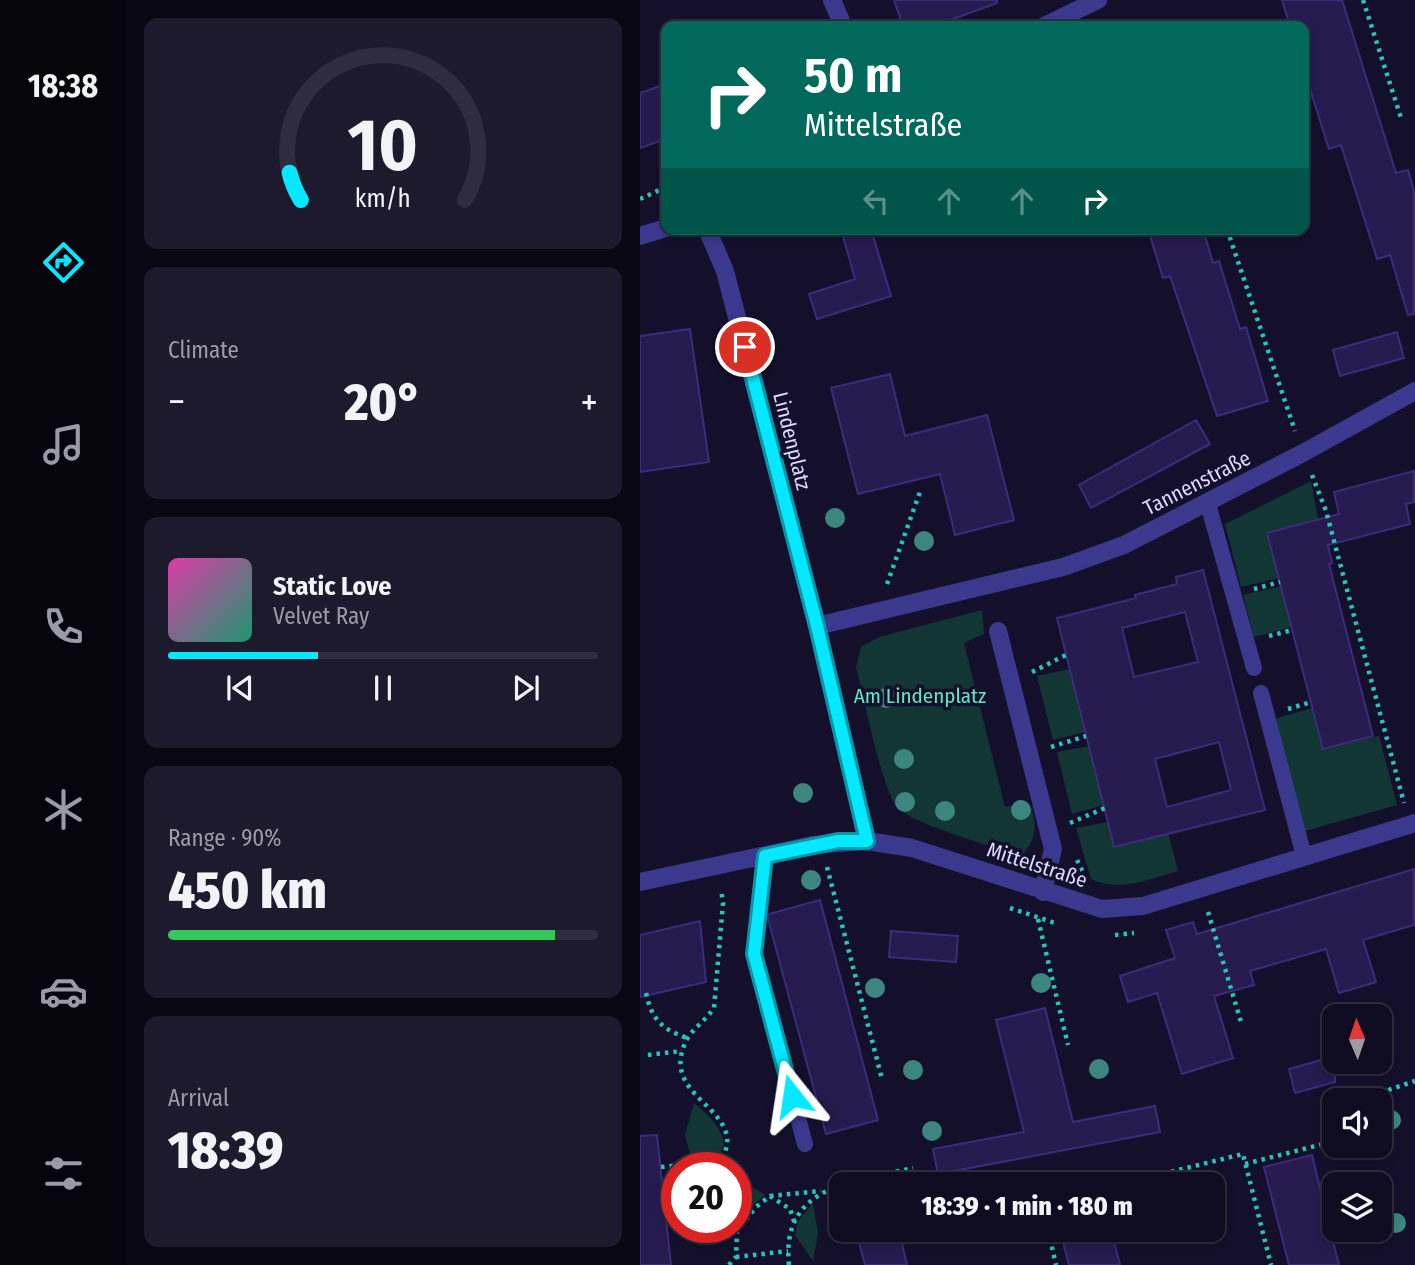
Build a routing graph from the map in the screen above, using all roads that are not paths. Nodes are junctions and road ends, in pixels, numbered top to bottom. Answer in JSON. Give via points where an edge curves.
{"nodes":[{"id":1,"x":832,"y":0,"type":"edge"},
{"id":2,"x":1098,"y":0,"type":"edge"},
{"id":3,"x":840,"y":21,"type":"edge"},
{"id":4,"x":1054,"y":21,"type":"edge"},
{"id":5,"x":661,"y":230,"type":"edge"},
{"id":6,"x":710,"y":235,"type":"edge"},
{"id":7,"x":640,"y":236,"type":"edge"},
{"id":8,"x":1415,"y":391,"type":"edge"},
{"id":9,"x":1208,"y":503,"type":"junction"},
{"id":10,"x":817,"y":626,"type":"junction"},
{"id":11,"x":998,"y":631,"type":"dead end"},
{"id":12,"x":1254,"y":668,"type":"dead end"},
{"id":13,"x":1261,"y":693,"type":"dead end"},
{"id":14,"x":1412,"y":824,"type":"edge"},
{"id":15,"x":867,"y":841,"type":"junction"},
{"id":16,"x":765,"y":856,"type":"junction"},
{"id":17,"x":1304,"y":856,"type":"junction"},
{"id":18,"x":640,"y":883,"type":"edge"},
{"id":19,"x":1043,"y":892,"type":"junction"},
{"id":20,"x":805,"y":1144,"type":"dead end"}],
"edges":[{"from":1,"to":3,"type":"street"},
{"from":2,"to":4,"type":"street"},
{"from":5,"to":7,"type":"street"},
{"from":6,"to":10,"type":"street","name":"Lindenplatz","via":[[725,271]]},
{"from":8,"to":9,"type":"street","name":"Tannenstraße"},
{"from":9,"to":10,"type":"street","name":"Tannenstraße","via":[[1124,545],[1063,567]]},
{"from":9,"to":12,"type":"lane"},
{"from":10,"to":15,"type":"street","name":"Lindenplatz"},
{"from":11,"to":19,"type":"street","via":[[1053,849]]},
{"from":13,"to":17,"type":"lane"},
{"from":14,"to":17,"type":"street","name":"Mittelstraße"},
{"from":15,"to":16,"type":"street","name":"Mittelstraße","via":[[813,845]]},
{"from":15,"to":19,"type":"street","name":"Mittelstraße","via":[[912,848]]},
{"from":16,"to":18,"type":"street","name":"Mittelstraße"},
{"from":16,"to":20,"type":"lane","via":[[754,954]]},
{"from":17,"to":19,"type":"street","name":"Mittelstraße","via":[[1143,906],[1102,909]]}]}
